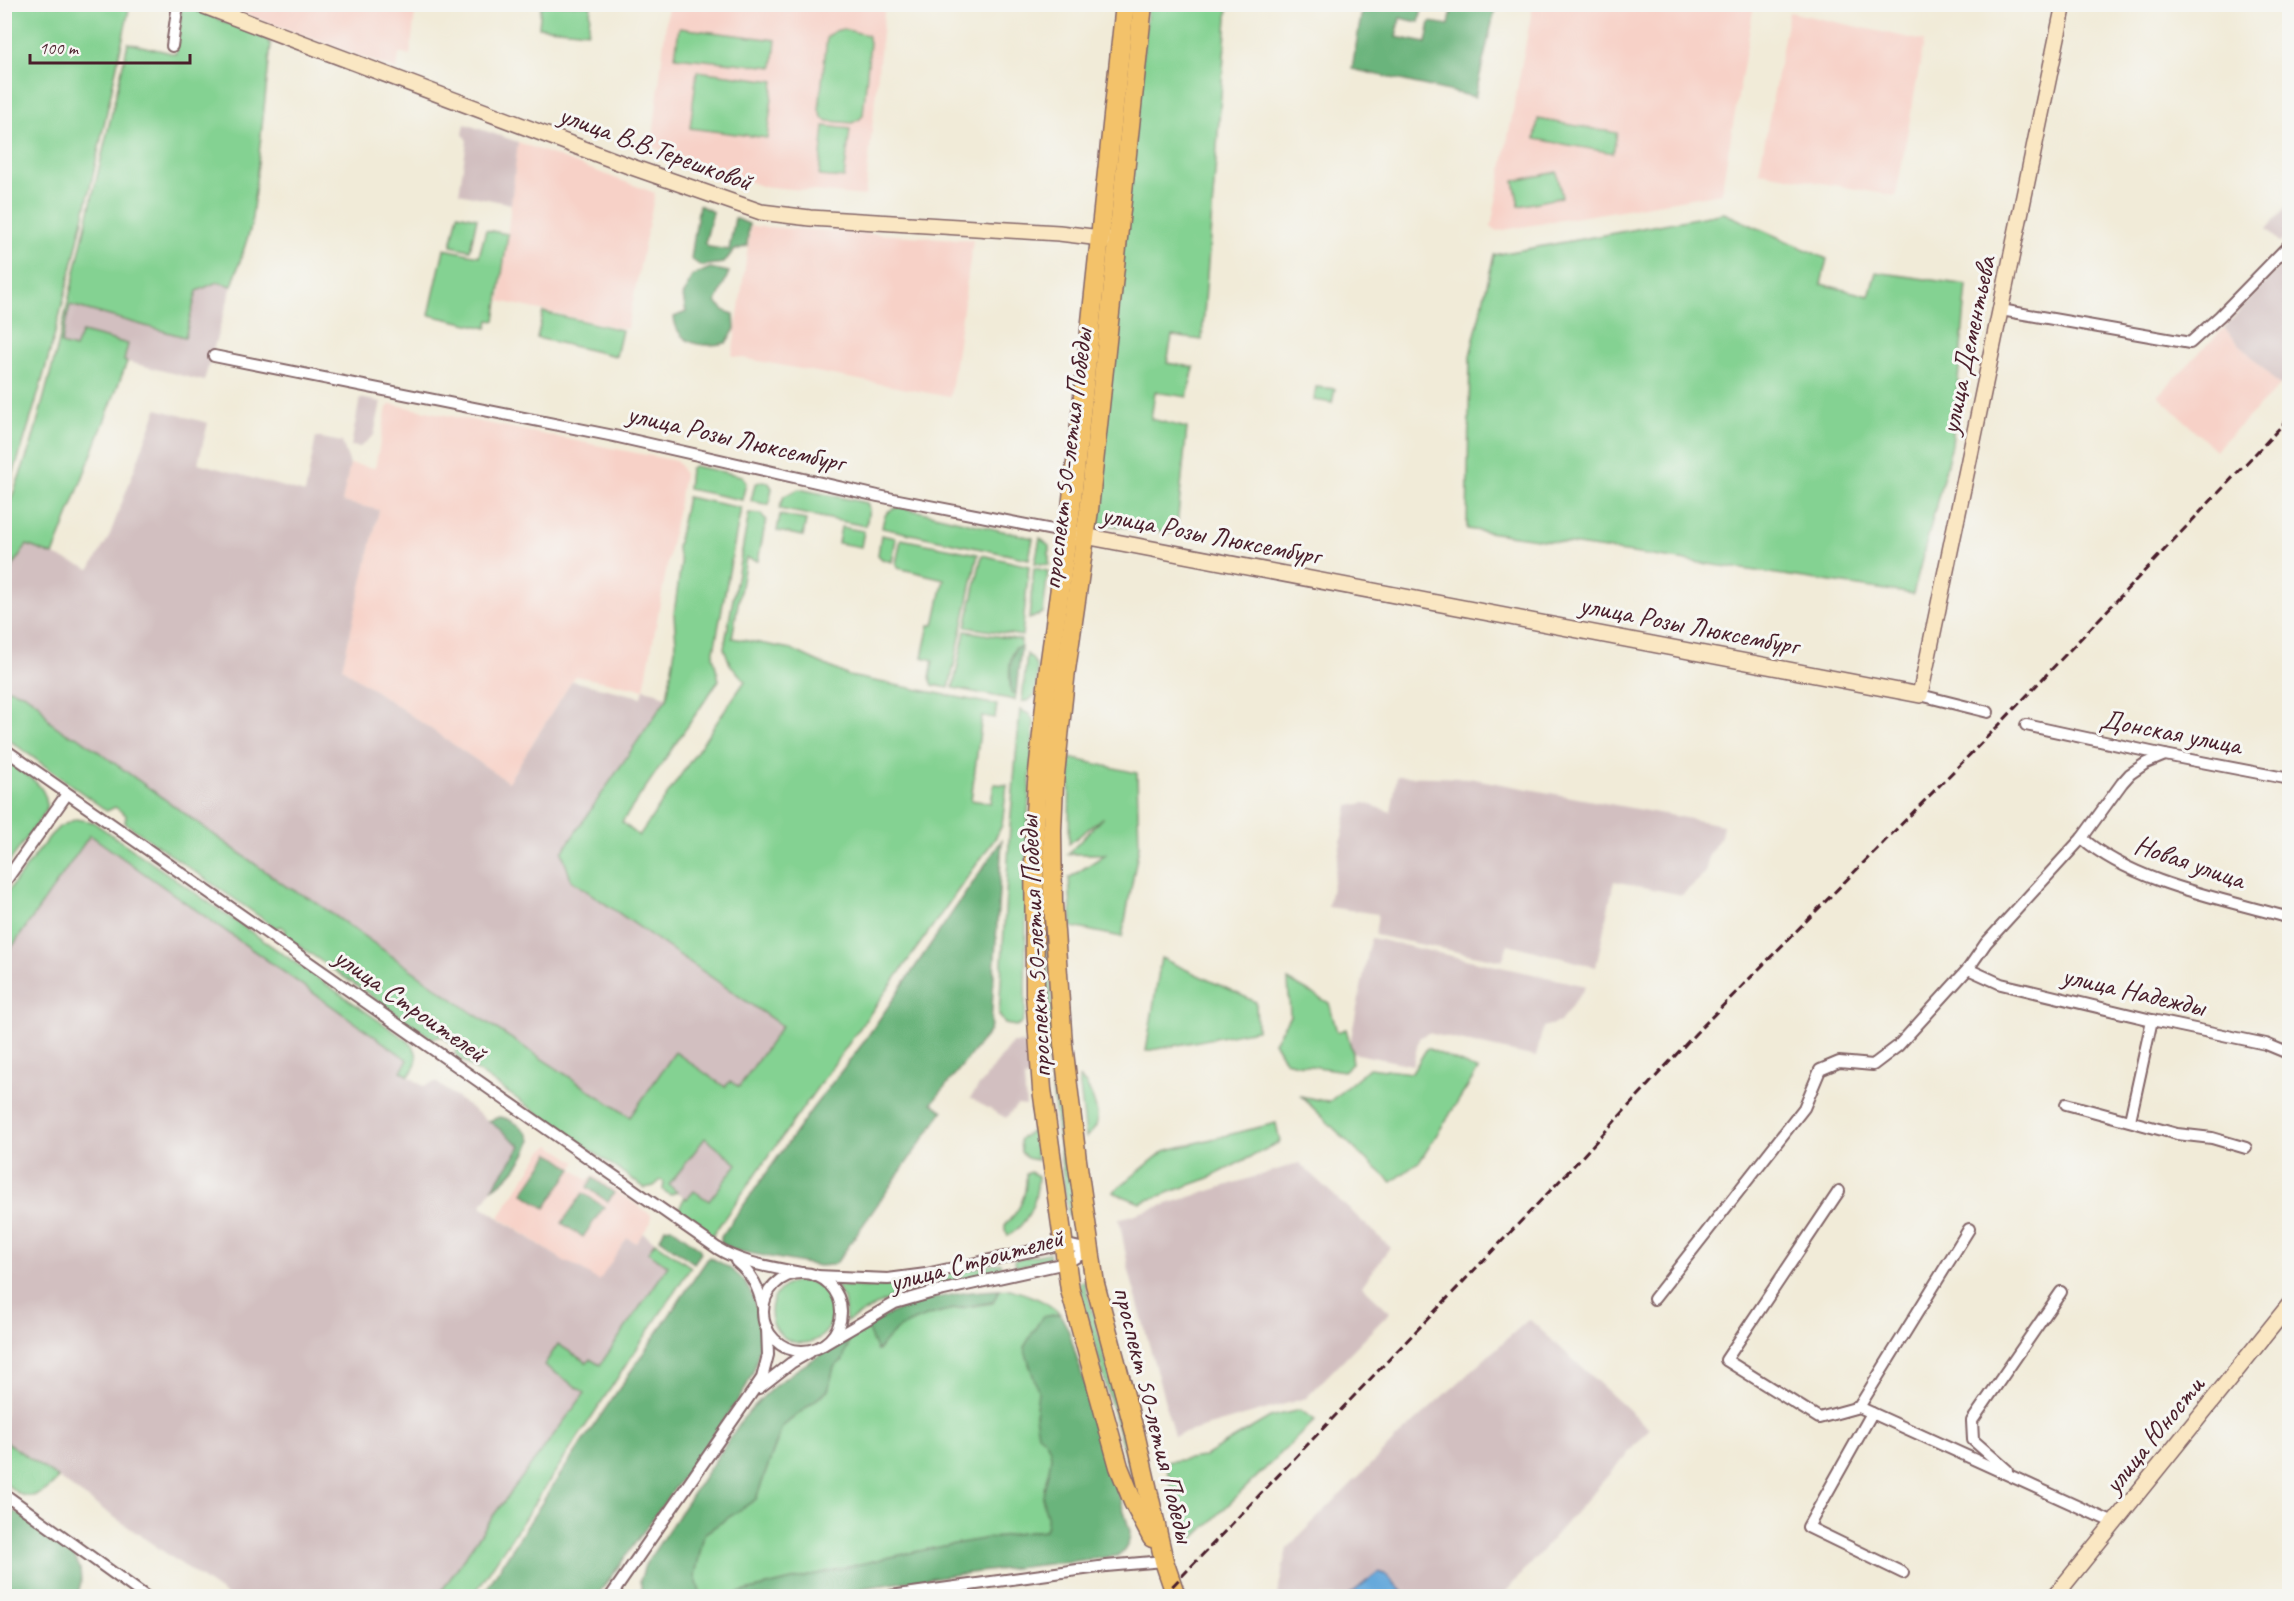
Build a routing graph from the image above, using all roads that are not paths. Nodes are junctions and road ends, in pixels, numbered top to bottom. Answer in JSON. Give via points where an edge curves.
{"nodes":[{"id":1,"x":178,"y":4,"type":"edge"},
{"id":2,"x":199,"y":4,"type":"edge"},
{"id":3,"x":1125,"y":4,"type":"edge"},
{"id":4,"x":1143,"y":4,"type":"edge"},
{"id":5,"x":2064,"y":4,"type":"edge"},
{"id":6,"x":172,"y":46,"type":"dead end"},
{"id":7,"x":1109,"y":238,"type":"junction"},
{"id":8,"x":2289,"y":244,"type":"edge"},
{"id":9,"x":2001,"y":310,"type":"junction"},
{"id":10,"x":214,"y":356,"type":"dead end"},
{"id":11,"x":1068,"y":533,"type":"junction"},
{"id":12,"x":1086,"y":536,"type":"junction"},
{"id":13,"x":1920,"y":695,"type":"junction"},
{"id":14,"x":1988,"y":712,"type":"dead end"},
{"id":15,"x":2026,"y":725,"type":"dead end"},
{"id":16,"x":4,"y":749,"type":"edge"},
{"id":17,"x":2165,"y":755,"type":"junction"},
{"id":18,"x":2289,"y":779,"type":"edge"},
{"id":19,"x":68,"y":795,"type":"junction"},
{"id":20,"x":2082,"y":838,"type":"junction"},
{"id":21,"x":4,"y":883,"type":"edge"},
{"id":22,"x":2289,"y":918,"type":"edge"},
{"id":23,"x":1968,"y":969,"type":"junction"},
{"id":24,"x":2152,"y":1020,"type":"junction"},
{"id":25,"x":2289,"y":1054,"type":"edge"},
{"id":26,"x":2066,"y":1104,"type":"dead end"},
{"id":27,"x":2130,"y":1120,"type":"junction"},
{"id":28,"x":2246,"y":1148,"type":"dead end"},
{"id":29,"x":1839,"y":1191,"type":"dead end"},
{"id":30,"x":1969,"y":1229,"type":"dead end"},
{"id":31,"x":1063,"y":1244,"type":"junction"},
{"id":32,"x":1089,"y":1250,"type":"junction"},
{"id":33,"x":731,"y":1257,"type":"junction"},
{"id":34,"x":1066,"y":1263,"type":"junction"},
{"id":35,"x":801,"y":1273,"type":"junction"},
{"id":36,"x":816,"y":1276,"type":"junction"},
{"id":37,"x":2061,"y":1292,"type":"dead end"},
{"id":38,"x":1654,"y":1299,"type":"dead end"},
{"id":39,"x":2289,"y":1304,"type":"edge"},
{"id":40,"x":763,"y":1312,"type":"junction"},
{"id":41,"x":767,"y":1328,"type":"junction"},
{"id":42,"x":819,"y":1347,"type":"junction"},
{"id":43,"x":752,"y":1394,"type":"junction"},
{"id":44,"x":1858,"y":1407,"type":"junction"},
{"id":45,"x":1872,"y":1413,"type":"junction"},
{"id":46,"x":2016,"y":1479,"type":"junction"},
{"id":47,"x":4,"y":1494,"type":"edge"},
{"id":48,"x":2114,"y":1523,"type":"junction"},
{"id":49,"x":1164,"y":1561,"type":"junction"},
{"id":50,"x":1903,"y":1573,"type":"dead end"},
{"id":51,"x":145,"y":1596,"type":"edge"},
{"id":52,"x":611,"y":1596,"type":"edge"},
{"id":53,"x":891,"y":1596,"type":"edge"},
{"id":54,"x":1176,"y":1596,"type":"edge"},
{"id":55,"x":2055,"y":1596,"type":"edge"}],
"edges":[{"from":1,"to":6,"type":"street"},
{"from":2,"to":7,"type":"street","name":"улица В.В.Терешковой","via":[[761,212]]},
{"from":3,"to":7,"type":"main road","name":"проспект 50-летия Победы"},
{"from":4,"to":7,"type":"main road","name":"проспект 50-летия Победы"},
{"from":5,"to":9,"type":"street","name":"улица Дементьева"},
{"from":7,"to":11,"type":"main road","name":"проспект 50-летия Победы"},
{"from":7,"to":12,"type":"main road","name":"проспект 50-летия Победы"},
{"from":8,"to":9,"type":"street","via":[[2190,343]]},
{"from":9,"to":13,"type":"street","name":"улица Дементьева"},
{"from":10,"to":11,"type":"street","name":"улица Розы Люксембург"},
{"from":11,"to":12,"type":"street","name":"улица Розы Люксембург"},
{"from":11,"to":31,"type":"main road","name":"проспект 50-летия Победы","via":[[1042,724],[1034,830],[1036,1019]]},
{"from":12,"to":13,"type":"street","name":"улица Розы Люксембург"},
{"from":12,"to":32,"type":"main road","name":"проспект 50-летия Победы","via":[[1064,687],[1052,840],[1064,1044]]},
{"from":13,"to":14,"type":"street","name":"улица Розы Люксембург"},
{"from":15,"to":17,"type":"street","name":"Донская улица"},
{"from":16,"to":19,"type":"street","name":"улица Строителей"},
{"from":17,"to":18,"type":"street","name":"Донская улица"},
{"from":17,"to":20,"type":"street","via":[[2130,774]]},
{"from":19,"to":21,"type":"street"},
{"from":19,"to":33,"type":"street","name":"улица Строителей"},
{"from":20,"to":22,"type":"street","name":"Новая улица","via":[[2146,877]]},
{"from":20,"to":23,"type":"street","via":[[1986,943]]},
{"from":23,"to":24,"type":"street","name":"улица Надежды","via":[[2001,984]]},
{"from":23,"to":38,"type":"street","via":[[1898,1046],[1873,1065],[1839,1062],[1820,1070],[1804,1108]]},
{"from":24,"to":25,"type":"street","name":"улица Надежды","via":[[2266,1044]]},
{"from":24,"to":27,"type":"street"},
{"from":26,"to":27,"type":"street"},
{"from":27,"to":28,"type":"street"},
{"from":29,"to":44,"type":"street","via":[[1726,1360],[1819,1418]]},
{"from":30,"to":44,"type":"street"},
{"from":31,"to":32,"type":"street","name":"улица Строителей"},
{"from":31,"to":34,"type":"main road","name":"проспект 50-летия Победы"},
{"from":31,"to":36,"type":"street","name":"улица Строителей","via":[[906,1277],[859,1280]]},
{"from":32,"to":34,"type":"street","name":"улица Строителей"},
{"from":32,"to":49,"type":"main road","name":"проспект 50-летия Победы"},
{"from":33,"to":35,"type":"street","name":"улица Строителей"},
{"from":33,"to":40,"type":"street","via":[[751,1275]]},
{"from":34,"to":42,"type":"street","name":"улица Строителей","via":[[895,1303]]},
{"from":34,"to":49,"type":"main road","name":"проспект 50-летия Победы","via":[[1119,1467]]},
{"from":35,"to":36,"type":"street"},
{"from":35,"to":40,"type":"street","via":[[786,1276],[773,1286]]},
{"from":36,"to":42,"type":"street","via":[[830,1284],[841,1311],[839,1326]]},
{"from":37,"to":46,"type":"street","via":[[1972,1420],[1973,1440]]},
{"from":39,"to":48,"type":"street","name":"улица Юности"},
{"from":40,"to":41,"type":"street"},
{"from":41,"to":42,"type":"street","via":[[776,1341],[789,1349]]},
{"from":41,"to":43,"type":"street","via":[[766,1366]]},
{"from":42,"to":43,"type":"street","name":"улица Строителей","via":[[778,1372]]},
{"from":43,"to":52,"type":"street"},
{"from":44,"to":45,"type":"street"},
{"from":45,"to":46,"type":"street"},
{"from":45,"to":50,"type":"street","via":[[1808,1527]]},
{"from":46,"to":48,"type":"street"},
{"from":47,"to":51,"type":"street"},
{"from":48,"to":55,"type":"street","name":"улица Юности"},
{"from":49,"to":53,"type":"street"},
{"from":49,"to":54,"type":"main road"}]}
